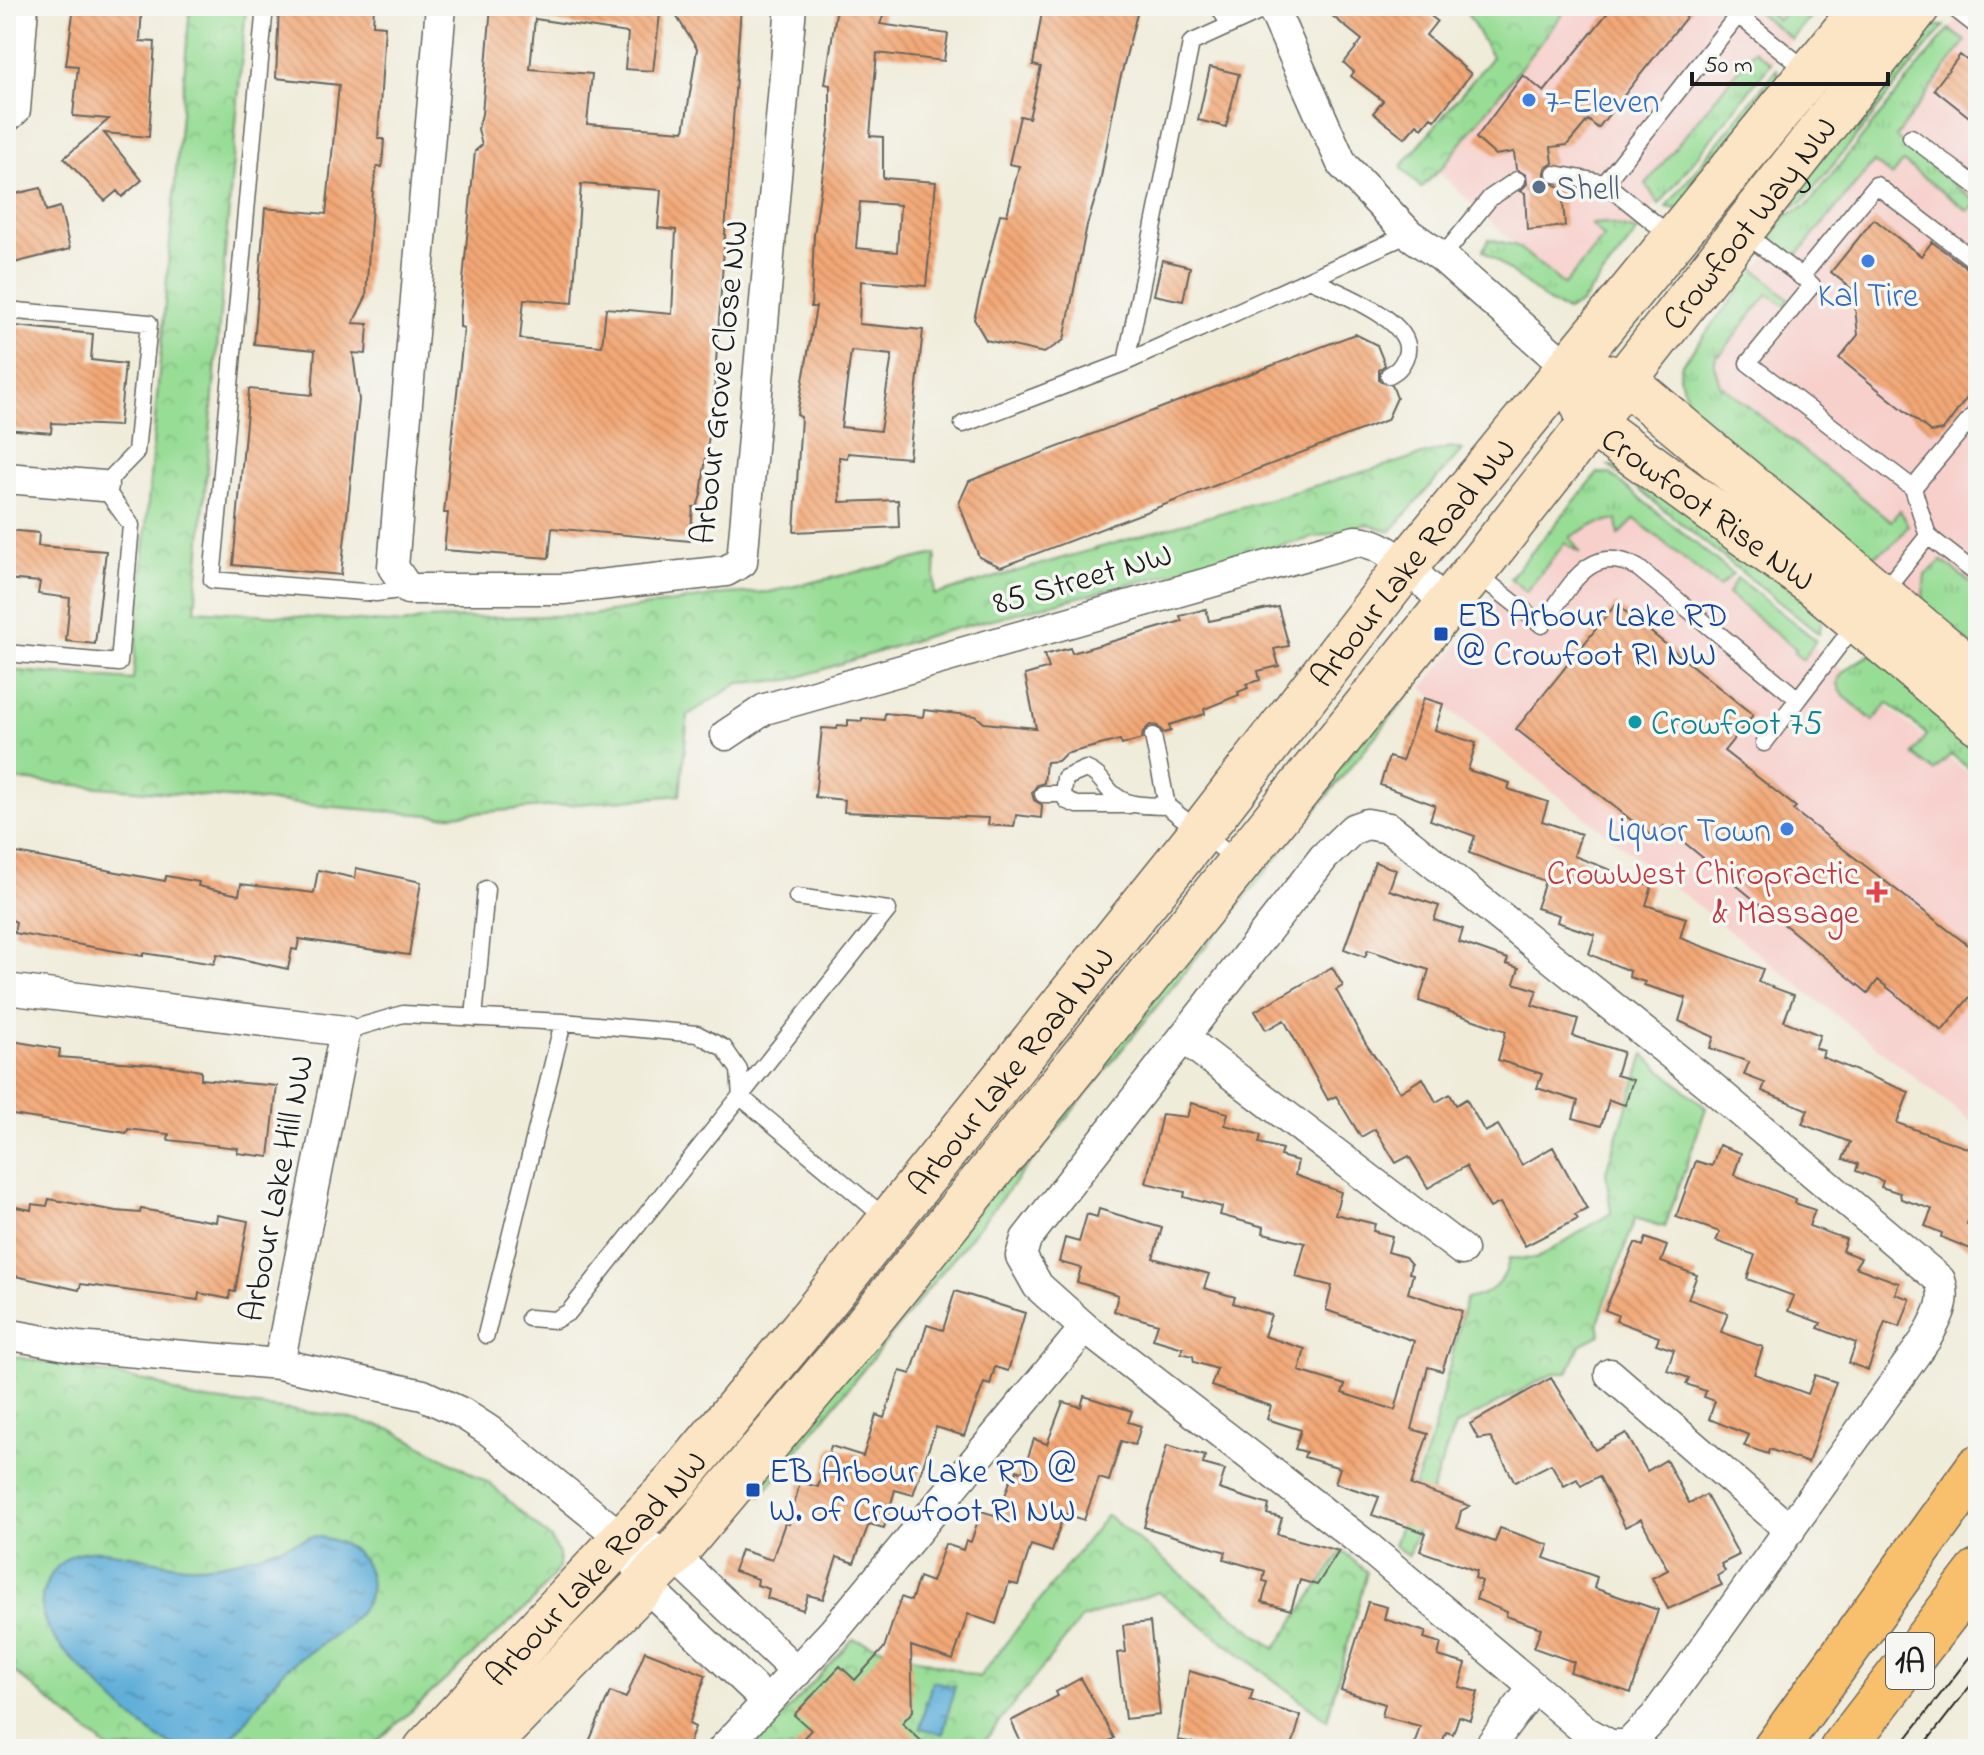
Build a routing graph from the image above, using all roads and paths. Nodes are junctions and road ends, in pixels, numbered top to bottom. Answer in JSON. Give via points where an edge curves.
{"nodes":[{"id":1,"x":23,"y":6,"type":"edge"},
{"id":2,"x":265,"y":6,"type":"edge"},
{"id":3,"x":441,"y":6,"type":"edge"},
{"id":4,"x":791,"y":6,"type":"edge"},
{"id":5,"x":1218,"y":6,"type":"edge"},
{"id":6,"x":1272,"y":6,"type":"edge"},
{"id":7,"x":1865,"y":6,"type":"edge"},
{"id":8,"x":1918,"y":6,"type":"edge"},
{"id":9,"x":1951,"y":6,"type":"edge"},
{"id":10,"x":1741,"y":10,"type":"edge"},
{"id":11,"x":1230,"y":25,"type":"junction"},
{"id":12,"x":1978,"y":27,"type":"edge"},
{"id":13,"x":1811,"y":73,"type":"junction"},
{"id":14,"x":6,"y":118,"type":"edge"},
{"id":15,"x":1911,"y":137,"type":"dead end"},
{"id":16,"x":1555,"y":174,"type":"dead end"},
{"id":17,"x":1517,"y":180,"type":"dead end"},
{"id":18,"x":1605,"y":183,"type":"junction"},
{"id":19,"x":1978,"y":187,"type":"edge"},
{"id":20,"x":1741,"y":231,"type":"junction"},
{"id":21,"x":1409,"y":234,"type":"junction"},
{"id":22,"x":1674,"y":239,"type":"junction"},
{"id":23,"x":1442,"y":257,"type":"junction"},
{"id":24,"x":1978,"y":263,"type":"edge"},
{"id":25,"x":1801,"y":277,"type":"junction"},
{"id":26,"x":1310,"y":279,"type":"junction"},
{"id":27,"x":6,"y":310,"type":"edge"},
{"id":28,"x":1126,"y":362,"type":"junction"},
{"id":29,"x":1567,"y":367,"type":"junction"},
{"id":30,"x":1389,"y":375,"type":"dead end"},
{"id":31,"x":1607,"y":402,"type":"junction"},
{"id":32,"x":1978,"y":410,"type":"edge"},
{"id":33,"x":963,"y":424,"type":"dead end"},
{"id":34,"x":6,"y":478,"type":"edge"},
{"id":35,"x":103,"y":486,"type":"junction"},
{"id":36,"x":1913,"y":488,"type":"junction"},
{"id":37,"x":1928,"y":536,"type":"junction"},
{"id":38,"x":1405,"y":567,"type":"junction"},
{"id":39,"x":1474,"y":572,"type":"junction"},
{"id":40,"x":1978,"y":575,"type":"edge"},
{"id":41,"x":408,"y":589,"type":"junction"},
{"id":42,"x":1447,"y":605,"type":"junction"},
{"id":43,"x":1870,"y":608,"type":"junction"},
{"id":44,"x":6,"y":653,"type":"edge"},
{"id":45,"x":1978,"y":676,"type":"edge"},
{"id":46,"x":1798,"y":699,"type":"junction"},
{"id":47,"x":1978,"y":722,"type":"edge"},
{"id":48,"x":726,"y":735,"type":"dead end"},
{"id":49,"x":1153,"y":736,"type":"dead end"},
{"id":50,"x":1764,"y":743,"type":"dead end"},
{"id":51,"x":1043,"y":794,"type":"dead end"},
{"id":52,"x":1063,"y":794,"type":"junction"},
{"id":53,"x":1129,"y":805,"type":"junction"},
{"id":54,"x":1167,"y":806,"type":"junction"},
{"id":55,"x":1201,"y":832,"type":"junction"},
{"id":56,"x":1239,"y":863,"type":"junction"},
{"id":57,"x":486,"y":889,"type":"dead end"},
{"id":58,"x":797,"y":897,"type":"dead end"},
{"id":59,"x":6,"y":989,"type":"edge"},
{"id":60,"x":474,"y":1018,"type":"junction"},
{"id":61,"x":563,"y":1022,"type":"junction"},
{"id":62,"x":345,"y":1031,"type":"junction"},
{"id":63,"x":1184,"y":1038,"type":"junction"},
{"id":64,"x":741,"y":1097,"type":"junction"},
{"id":65,"x":890,"y":1222,"type":"junction"},
{"id":66,"x":1462,"y":1250,"type":"dead end"},
{"id":67,"x":529,"y":1318,"type":"dead end"},
{"id":68,"x":1085,"y":1328,"type":"junction"},
{"id":69,"x":6,"y":1334,"type":"edge"},
{"id":70,"x":486,"y":1335,"type":"dead end"},
{"id":71,"x":279,"y":1364,"type":"junction"},
{"id":72,"x":1610,"y":1374,"type":"dead end"},
{"id":73,"x":1978,"y":1444,"type":"edge"},
{"id":74,"x":1967,"y":1482,"type":"edge"},
{"id":75,"x":1790,"y":1530,"type":"junction"},
{"id":76,"x":622,"y":1538,"type":"junction"},
{"id":77,"x":659,"y":1570,"type":"junction"},
{"id":78,"x":1978,"y":1572,"type":"edge"},
{"id":79,"x":797,"y":1672,"type":"junction"},
{"id":80,"x":1533,"y":1688,"type":"junction"},
{"id":81,"x":767,"y":1701,"type":"junction"},
{"id":82,"x":426,"y":1749,"type":"edge"},
{"id":83,"x":483,"y":1749,"type":"edge"},
{"id":84,"x":723,"y":1749,"type":"edge"},
{"id":85,"x":1488,"y":1749,"type":"edge"},
{"id":86,"x":1775,"y":1749,"type":"edge"},
{"id":87,"x":1842,"y":1749,"type":"edge"}],
"edges":[{"from":1,"to":14,"type":"street","via":[[15,110]]},
{"from":2,"to":41,"type":"lane","via":[[212,580],[376,593]]},
{"from":3,"to":41,"type":"street","via":[[393,567]]},
{"from":4,"to":41,"type":"street","name":"Arbour Grove Close NW","via":[[742,562],[726,571],[563,589]]},
{"from":5,"to":11,"type":"lane"},
{"from":6,"to":11,"type":"lane"},
{"from":6,"to":21,"type":"street","via":[[1342,164]]},
{"from":7,"to":13,"type":"street","name":"Crowfoot Way NW"},
{"from":8,"to":20,"type":"street","name":"Crowfoot Way NW"},
{"from":9,"to":12,"type":"lane"},
{"from":10,"to":13,"type":"lane"},
{"from":10,"to":18,"type":"lane"},
{"from":11,"to":28,"type":"lane","via":[[1191,43]]},
{"from":13,"to":22,"type":"street","name":"Crowfoot Way NW"},
{"from":15,"to":19,"type":"lane"},
{"from":16,"to":18,"type":"lane"},
{"from":17,"to":23,"type":"lane","via":[[1490,198]]},
{"from":18,"to":22,"type":"lane"},
{"from":20,"to":25,"type":"lane"},
{"from":20,"to":31,"type":"street","name":"Crowfoot Way NW"},
{"from":21,"to":23,"type":"street"},
{"from":21,"to":26,"type":"lane"},
{"from":22,"to":29,"type":"street","name":"Crowfoot Way NW"},
{"from":23,"to":29,"type":"street"},
{"from":24,"to":25,"type":"lane","via":[[1876,185]]},
{"from":25,"to":36,"type":"lane","via":[[1812,285],[1748,363]]},
{"from":26,"to":28,"type":"lane"},
{"from":26,"to":30,"type":"lane","via":[[1390,319],[1403,333],[1408,352],[1399,370]]},
{"from":27,"to":35,"type":"lane","via":[[149,323],[136,452]]},
{"from":28,"to":33,"type":"lane"},
{"from":29,"to":31,"type":"street","name":"Crowfoot Rise NW"},
{"from":29,"to":38,"type":"street","name":"Arbour Lake Road NW"},
{"from":31,"to":39,"type":"street","name":"Arbour Lake Road NW"},
{"from":31,"to":43,"type":"street","name":"Crowfoot Rise NW","via":[[1816,586]]},
{"from":32,"to":36,"type":"lane"},
{"from":34,"to":35,"type":"street"},
{"from":35,"to":44,"type":"lane","via":[[131,525],[119,663]]},
{"from":36,"to":37,"type":"lane"},
{"from":37,"to":40,"type":"lane"},
{"from":37,"to":43,"type":"lane"},
{"from":38,"to":42,"type":"street","name":"85 Street NW"},
{"from":38,"to":48,"type":"street","name":"85 Street NW","via":[[1369,541],[1355,541],[765,709]]},
{"from":38,"to":55,"type":"street","name":"Arbour Lake Road NW"},
{"from":39,"to":42,"type":"street","name":"Arbour Lake Road NW"},
{"from":39,"to":46,"type":"lane","via":[[1542,625],[1592,563],[1621,558]]},
{"from":42,"to":56,"type":"street","name":"Arbour Lake Road NW"},
{"from":43,"to":45,"type":"street","name":"Crowfoot Rise NW"},
{"from":43,"to":46,"type":"lane"},
{"from":43,"to":47,"type":"street","name":"Crowfoot Rise NW"},
{"from":46,"to":50,"type":"lane"},
{"from":49,"to":54,"type":"lane"},
{"from":51,"to":52,"type":"lane"},
{"from":52,"to":53,"type":"lane","via":[[1077,805]]},
{"from":52,"to":53,"type":"lane","via":[[1065,778],[1086,769]]},
{"from":53,"to":54,"type":"lane"},
{"from":54,"to":55,"type":"lane"},
{"from":55,"to":56,"type":"lane"},
{"from":55,"to":65,"type":"street","name":"Arbour Lake Road NW"},
{"from":56,"to":77,"type":"street","name":"Arbour Lake Road NW","via":[[850,1345]]},
{"from":57,"to":60,"type":"lane"},
{"from":58,"to":64,"type":"lane","via":[[888,910]]},
{"from":59,"to":62,"type":"street","name":"Arbour Lake Hill NW"},
{"from":60,"to":61,"type":"lane"},
{"from":60,"to":62,"type":"lane","via":[[403,1014]]},
{"from":61,"to":64,"type":"lane","via":[[697,1034],[724,1048],[739,1070]]},
{"from":61,"to":70,"type":"lane"},
{"from":62,"to":71,"type":"street","name":"Arbour Lake Hill NW"},
{"from":63,"to":66,"type":"street"},
{"from":63,"to":68,"type":"street","via":[[1026,1239],[1021,1256],[1026,1271]]},
{"from":63,"to":75,"type":"street","via":[[1324,857],[1353,829],[1367,824],[1389,828],[1409,843],[1707,1083],[1940,1280],[1945,1293],[1926,1339]]},
{"from":64,"to":65,"type":"lane"},
{"from":64,"to":67,"type":"lane","via":[[569,1312],[555,1320]]},
{"from":65,"to":76,"type":"street","name":"Arbour Lake Road NW","via":[[676,1482]]},
{"from":68,"to":79,"type":"street"},
{"from":68,"to":80,"type":"street","via":[[1363,1543]]},
{"from":69,"to":71,"type":"street","via":[[78,1347]]},
{"from":71,"to":76,"type":"street","via":[[423,1395],[462,1413]]},
{"from":72,"to":75,"type":"street"},
{"from":73,"to":74,"type":"highway"},
{"from":74,"to":86,"type":"highway"},
{"from":75,"to":80,"type":"street","via":[[1655,1717],[1628,1745],[1610,1745],[1587,1732]]},
{"from":76,"to":77,"type":"street"},
{"from":76,"to":82,"type":"street","name":"Arbour Lake Road NW"},
{"from":77,"to":79,"type":"street"},
{"from":77,"to":81,"type":"street"},
{"from":77,"to":83,"type":"street","name":"Arbour Lake Road NW"},
{"from":78,"to":87,"type":"highway","number":"1A"},
{"from":79,"to":81,"type":"street"},
{"from":80,"to":85,"type":"street"},
{"from":81,"to":84,"type":"street"}]}
